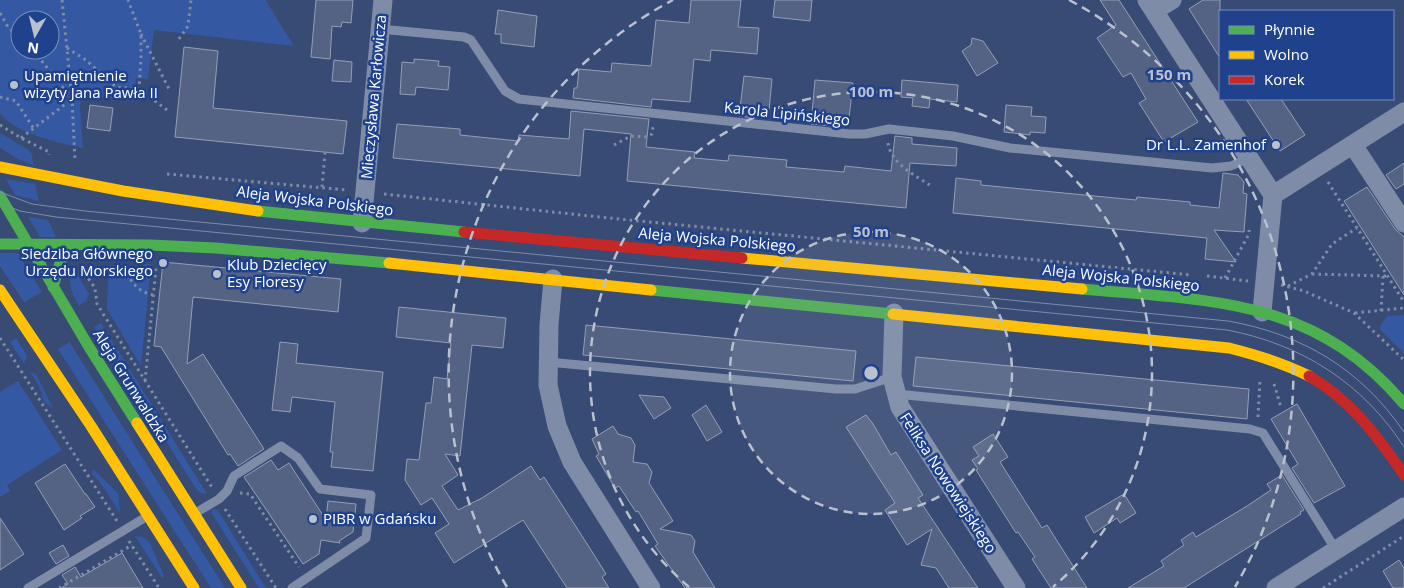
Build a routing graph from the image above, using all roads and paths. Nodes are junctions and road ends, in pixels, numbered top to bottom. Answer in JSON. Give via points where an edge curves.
{"nodes":[{"id":1,"x":62,"y":0,"type":"edge"},
{"id":2,"x":128,"y":0,"type":"edge"},
{"id":3,"x":191,"y":0,"type":"edge"},
{"id":4,"x":383,"y":0,"type":"edge"},
{"id":5,"x":1172,"y":0,"type":"edge"},
{"id":6,"x":1151,"y":6,"type":"edge"},
{"id":7,"x":0,"y":13,"type":"edge"},
{"id":8,"x":2,"y":19,"type":"edge"},
{"id":9,"x":10,"y":29,"type":"edge"},
{"id":10,"x":380,"y":29,"type":"junction"},
{"id":11,"x":141,"y":34,"type":"junction"},
{"id":12,"x":179,"y":39,"type":"dead end"},
{"id":13,"x":67,"y":48,"type":"junction"},
{"id":14,"x":41,"y":60,"type":"edge"},
{"id":15,"x":139,"y":89,"type":"junction"},
{"id":16,"x":169,"y":89,"type":"dead end"},
{"id":17,"x":0,"y":97,"type":"edge"},
{"id":18,"x":72,"y":99,"type":"junction"},
{"id":19,"x":167,"y":110,"type":"dead end"},
{"id":20,"x":1404,"y":112,"type":"edge"},
{"id":21,"x":655,"y":114,"type":"junction"},
{"id":22,"x":0,"y":125,"type":"edge"},
{"id":23,"x":34,"y":129,"type":"junction"},
{"id":24,"x":887,"y":130,"type":"junction"},
{"id":25,"x":21,"y":138,"type":"junction"},
{"id":26,"x":614,"y":145,"type":"dead end"},
{"id":27,"x":1353,"y":145,"type":"junction"},
{"id":28,"x":325,"y":153,"type":"dead end"},
{"id":29,"x":1249,"y":158,"type":"junction"},
{"id":30,"x":48,"y":162,"type":"dead end"},
{"id":31,"x":75,"y":163,"type":"dead end"},
{"id":32,"x":0,"y":167,"type":"edge"},
{"id":33,"x":1318,"y":167,"type":"junction"},
{"id":34,"x":160,"y":173,"type":"dead end"},
{"id":35,"x":931,"y":186,"type":"dead end"},
{"id":36,"x":322,"y":187,"type":"junction"},
{"id":37,"x":365,"y":192,"type":"junction"},
{"id":38,"x":1273,"y":195,"type":"junction"},
{"id":39,"x":0,"y":196,"type":"edge"},
{"id":40,"x":362,"y":223,"type":"junction"},
{"id":41,"x":1404,"y":223,"type":"edge"},
{"id":42,"x":1250,"y":224,"type":"dead end"},
{"id":43,"x":1357,"y":228,"type":"junction"},
{"id":44,"x":0,"y":244,"type":"edge"},
{"id":45,"x":28,"y":245,"type":"junction"},
{"id":46,"x":69,"y":246,"type":"junction"},
{"id":47,"x":77,"y":261,"type":"dead end"},
{"id":48,"x":126,"y":266,"type":"dead end"},
{"id":49,"x":156,"y":266,"type":"dead end"},
{"id":50,"x":1312,"y":274,"type":"junction"},
{"id":51,"x":1386,"y":276,"type":"junction"},
{"id":52,"x":1226,"y":278,"type":"junction"},
{"id":53,"x":553,"y":279,"type":"junction"},
{"id":54,"x":1254,"y":282,"type":"dead end"},
{"id":55,"x":53,"y":287,"type":"junction"},
{"id":56,"x":0,"y":290,"type":"edge"},
{"id":57,"x":153,"y":295,"type":"junction"},
{"id":58,"x":1404,"y":302,"type":"edge"},
{"id":59,"x":1404,"y":308,"type":"edge"},
{"id":60,"x":1381,"y":311,"type":"junction"},
{"id":61,"x":1262,"y":312,"type":"junction"},
{"id":62,"x":894,"y":313,"type":"junction"},
{"id":63,"x":1354,"y":313,"type":"junction"},
{"id":64,"x":0,"y":338,"type":"edge"},
{"id":65,"x":1404,"y":360,"type":"edge"},
{"id":66,"x":547,"y":362,"type":"junction"},
{"id":67,"x":1260,"y":373,"type":"dead end"},
{"id":68,"x":1272,"y":377,"type":"dead end"},
{"id":69,"x":145,"y":382,"type":"junction"},
{"id":70,"x":894,"y":385,"type":"junction"},
{"id":71,"x":1404,"y":404,"type":"edge"},
{"id":72,"x":1282,"y":407,"type":"dead end"},
{"id":73,"x":1257,"y":431,"type":"junction"},
{"id":74,"x":1404,"y":475,"type":"edge"},
{"id":75,"x":227,"y":491,"type":"junction"},
{"id":76,"x":219,"y":499,"type":"junction"},
{"id":77,"x":1404,"y":507,"type":"edge"},
{"id":78,"x":193,"y":514,"type":"junction"},
{"id":79,"x":147,"y":516,"type":"junction"},
{"id":80,"x":123,"y":530,"type":"junction"},
{"id":81,"x":1404,"y":536,"type":"edge"},
{"id":82,"x":132,"y":545,"type":"junction"},
{"id":83,"x":1336,"y":550,"type":"junction"},
{"id":84,"x":307,"y":578,"type":"junction"},
{"id":85,"x":28,"y":588,"type":"edge"},
{"id":86,"x":58,"y":588,"type":"edge"},
{"id":87,"x":159,"y":588,"type":"edge"},
{"id":88,"x":194,"y":588,"type":"edge"},
{"id":89,"x":241,"y":588,"type":"edge"},
{"id":90,"x":276,"y":588,"type":"edge"},
{"id":91,"x":292,"y":588,"type":"edge"},
{"id":92,"x":651,"y":588,"type":"edge"},
{"id":93,"x":1016,"y":588,"type":"edge"},
{"id":94,"x":1276,"y":588,"type":"edge"},
{"id":95,"x":1324,"y":588,"type":"edge"}],
"edges":[{"from":1,"to":13,"type":"path"},
{"from":2,"to":11,"type":"path"},
{"from":3,"to":12,"type":"path","via":[[188,26]]},
{"from":4,"to":10,"type":"street","name":"Mieczysława Karłowicza"},
{"from":5,"to":6,"type":"street"},
{"from":6,"to":29,"type":"street"},
{"from":7,"to":8,"type":"path"},
{"from":8,"to":9,"type":"path"},
{"from":10,"to":21,"type":"lane","name":"Karola Lipińskiego","via":[[471,40],[505,91],[519,99]]},
{"from":10,"to":37,"type":"street","name":"Mieczysława Karłowicza"},
{"from":11,"to":15,"type":"path"},
{"from":11,"to":16,"type":"path"},
{"from":13,"to":15,"type":"path","via":[[116,87]]},
{"from":13,"to":18,"type":"path"},
{"from":14,"to":18,"type":"path"},
{"from":15,"to":19,"type":"path"},
{"from":17,"to":23,"type":"path","via":[[16,101]]},
{"from":18,"to":23,"type":"path"},
{"from":18,"to":31,"type":"path"},
{"from":20,"to":27,"type":"street"},
{"from":21,"to":24,"type":"lane","name":"Karola Lipińskiego","via":[[849,134]]},
{"from":21,"to":26,"type":"path","via":[[652,134],[631,136]]},
{"from":22,"to":25,"type":"path"},
{"from":23,"to":25,"type":"path"},
{"from":24,"to":29,"type":"lane","name":"Karola Lipińskiego","via":[[954,136],[1010,148],[1212,168],[1231,166]]},
{"from":24,"to":35,"type":"path","via":[[889,152],[901,166]]},
{"from":25,"to":30,"type":"path","via":[[49,152]]},
{"from":27,"to":33,"type":"street"},
{"from":27,"to":41,"type":"street"},
{"from":28,"to":36,"type":"path"},
{"from":29,"to":38,"type":"street"},
{"from":32,"to":40,"type":"street","name":"Aleja Wojska Polskiego","via":[[157,198]]},
{"from":33,"to":38,"type":"street"},
{"from":33,"to":43,"type":"path"},
{"from":34,"to":36,"type":"path"},
{"from":36,"to":37,"type":"path"},
{"from":37,"to":40,"type":"street","name":"Mieczysława Karłowicza"},
{"from":37,"to":52,"type":"path"},
{"from":38,"to":61,"type":"street"},
{"from":39,"to":45,"type":"street","name":"Aleja Grunwaldzka"},
{"from":40,"to":61,"type":"street","name":"Aleja Wojska Polskiego","via":[[1176,298],[1241,306]]},
{"from":42,"to":52,"type":"path","via":[[1249,234]]},
{"from":43,"to":50,"type":"path","via":[[1332,244]]},
{"from":43,"to":51,"type":"path"},
{"from":44,"to":45,"type":"street"},
{"from":45,"to":46,"type":"street"},
{"from":45,"to":55,"type":"street","name":"Aleja Grunwaldzka"},
{"from":46,"to":53,"type":"street","via":[[216,248]]},
{"from":46,"to":55,"type":"street"},
{"from":47,"to":69,"type":"path","via":[[95,288],[97,304]]},
{"from":48,"to":57,"type":"path","via":[[130,280]]},
{"from":49,"to":57,"type":"path"},
{"from":50,"to":51,"type":"path"},
{"from":50,"to":63,"type":"path","via":[[1288,286]]},
{"from":51,"to":58,"type":"path"},
{"from":51,"to":60,"type":"path"},
{"from":52,"to":54,"type":"path"},
{"from":53,"to":62,"type":"street"},
{"from":53,"to":66,"type":"street"},
{"from":55,"to":78,"type":"street","name":"Aleja Grunwaldzka"},
{"from":56,"to":79,"type":"street"},
{"from":57,"to":69,"type":"path"},
{"from":59,"to":60,"type":"path"},
{"from":60,"to":63,"type":"path"},
{"from":61,"to":71,"type":"street","name":"Aleja Wojska Polskiego","via":[[1290,320],[1349,350],[1374,370]]},
{"from":62,"to":70,"type":"street","name":"Feliksa Nowowiejskiego"},
{"from":62,"to":74,"type":"street","via":[[1172,341],[1254,353],[1288,364],[1342,398],[1367,423]]},
{"from":63,"to":65,"type":"path"},
{"from":64,"to":80,"type":"path"},
{"from":66,"to":70,"type":"lane","via":[[836,389]]},
{"from":66,"to":92,"type":"street","via":[[551,403],[572,462]]},
{"from":67,"to":73,"type":"path"},
{"from":68,"to":72,"type":"path"},
{"from":69,"to":76,"type":"path"},
{"from":70,"to":73,"type":"lane"},
{"from":70,"to":93,"type":"street","name":"Feliksa Nowowiejskiego","via":[[900,407]]},
{"from":73,"to":83,"type":"lane","via":[[1263,433]]},
{"from":75,"to":76,"type":"lane"},
{"from":75,"to":84,"type":"path","via":[[250,494]]},
{"from":75,"to":84,"type":"lane","via":[[234,476],[281,446],[298,458],[320,489],[371,495],[366,538]]},
{"from":76,"to":78,"type":"lane"},
{"from":76,"to":90,"type":"path"},
{"from":77,"to":83,"type":"street"},
{"from":78,"to":89,"type":"street","name":"Aleja Grunwaldzka"},
{"from":79,"to":80,"type":"lane"},
{"from":79,"to":88,"type":"street"},
{"from":80,"to":82,"type":"path"},
{"from":80,"to":85,"type":"lane"},
{"from":81,"to":95,"type":"path"},
{"from":82,"to":86,"type":"path"},
{"from":82,"to":87,"type":"path"},
{"from":83,"to":94,"type":"street"},
{"from":84,"to":91,"type":"lane"}]}
